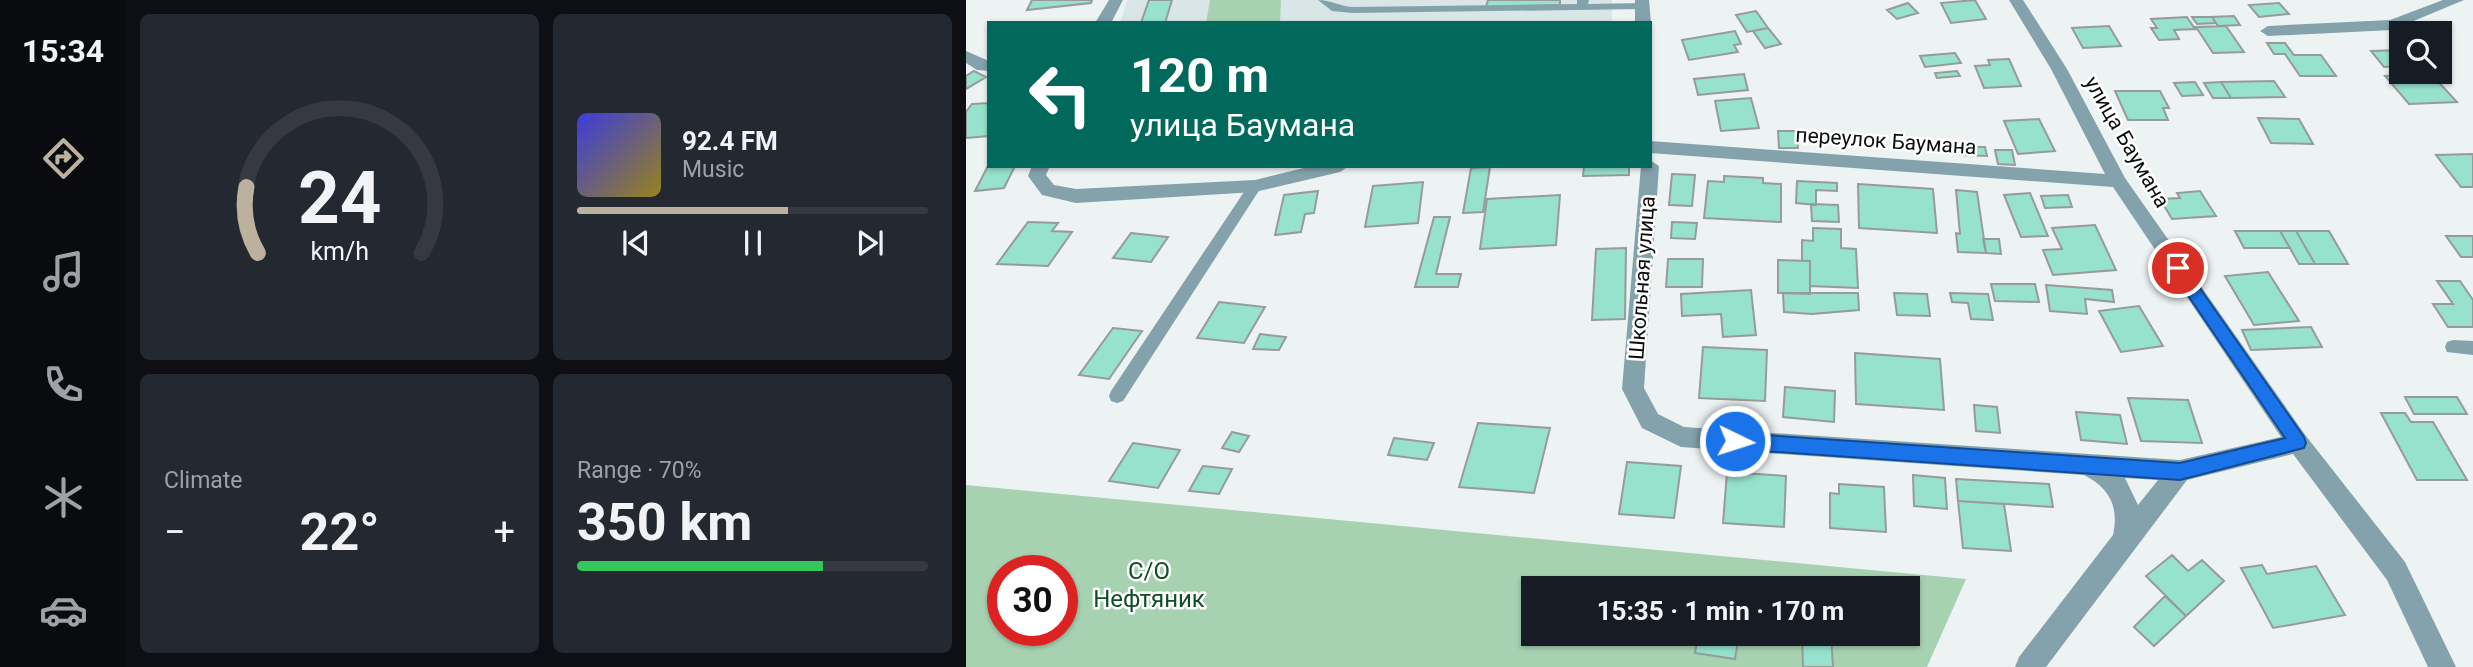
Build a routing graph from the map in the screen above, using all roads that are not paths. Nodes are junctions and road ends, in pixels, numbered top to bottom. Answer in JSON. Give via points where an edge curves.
{"nodes":[{"id":1,"x":1116,"y":0,"type":"edge"},
{"id":2,"x":1324,"y":0,"type":"edge"},
{"id":3,"x":2017,"y":0,"type":"edge"},
{"id":4,"x":2457,"y":0,"type":"edge"},
{"id":5,"x":1642,"y":3,"type":"edge"},
{"id":6,"x":1583,"y":4,"type":"edge"},
{"id":7,"x":1105,"y":21,"type":"edge"},
{"id":8,"x":1643,"y":21,"type":"edge"},
{"id":9,"x":2268,"y":31,"type":"dead end"},
{"id":10,"x":966,"y":56,"type":"edge"},
{"id":11,"x":987,"y":66,"type":"edge"},
{"id":12,"x":1652,"y":157,"type":"edge"},
{"id":13,"x":1332,"y":168,"type":"edge"},
{"id":14,"x":1650,"y":168,"type":"edge"},
{"id":15,"x":1039,"y":171,"type":"edge"},
{"id":16,"x":2118,"y":181,"type":"junction"},
{"id":17,"x":1255,"y":186,"type":"junction"},
{"id":18,"x":2453,"y":347,"type":"dead end"},
{"id":19,"x":2473,"y":348,"type":"edge"},
{"id":20,"x":1117,"y":396,"type":"dead end"},
{"id":21,"x":2298,"y":443,"type":"junction"},
{"id":22,"x":2085,"y":465,"type":"junction"},
{"id":23,"x":2180,"y":471,"type":"junction"},
{"id":24,"x":2124,"y":542,"type":"junction"},
{"id":25,"x":2029,"y":667,"type":"edge"},
{"id":26,"x":2442,"y":667,"type":"edge"}],
"edges":[{"from":1,"to":7,"type":"street"},
{"from":2,"to":6,"type":"lane","via":[[1335,9],[1352,10]]},
{"from":3,"to":16,"type":"street","name":"улица Баумана"},
{"from":4,"to":9,"type":"street","via":[[2392,25]]},
{"from":5,"to":6,"type":"lane"},
{"from":5,"to":8,"type":"street"},
{"from":10,"to":11,"type":"street"},
{"from":12,"to":16,"type":"street","name":"переулок Баумана"},
{"from":13,"to":17,"type":"street"},
{"from":14,"to":22,"type":"street","name":"Школьная улица","via":[[1633,389],[1650,421],[1681,437]]},
{"from":15,"to":17,"type":"street","via":[[1048,190],[1076,196]]},
{"from":16,"to":21,"type":"street","name":"улица Баумана"},
{"from":17,"to":20,"type":"lane"},
{"from":18,"to":19,"type":"lane"},
{"from":21,"to":23,"type":"street"},
{"from":21,"to":26,"type":"street","name":"улица Баумана","via":[[2396,572]]},
{"from":22,"to":23,"type":"street"},
{"from":22,"to":24,"type":"street","via":[[2111,478],[2123,491],[2129,508]]},
{"from":23,"to":24,"type":"street"},
{"from":24,"to":25,"type":"street"}]}
